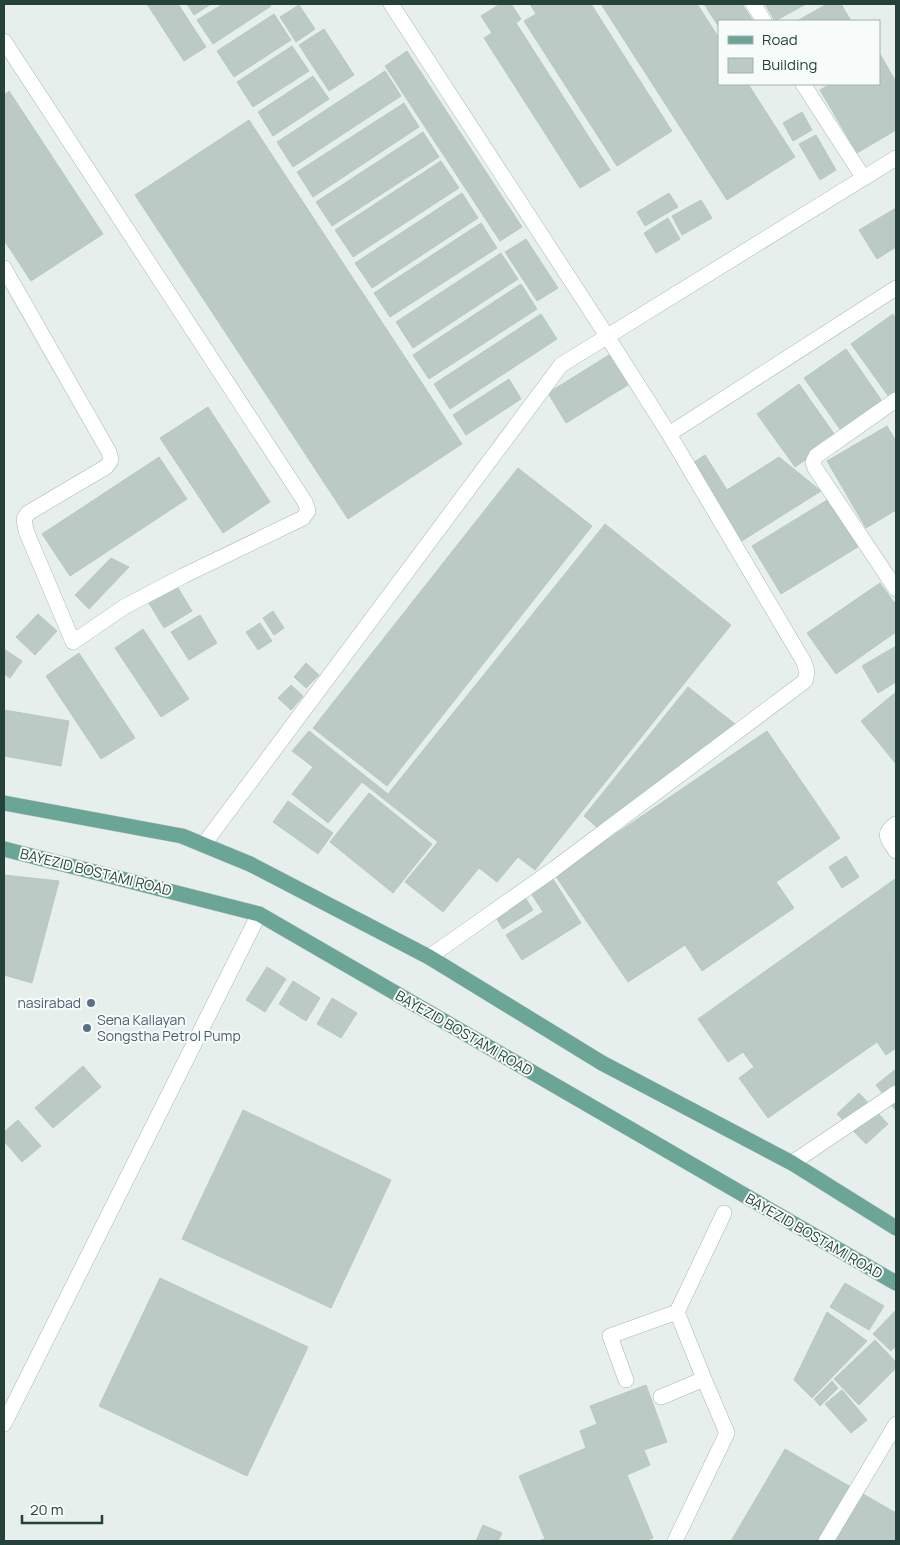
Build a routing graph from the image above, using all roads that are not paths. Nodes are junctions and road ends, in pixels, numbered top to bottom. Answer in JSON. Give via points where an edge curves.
{"nodes":[{"id":1,"x":391,"y":4,"type":"edge"},
{"id":2,"x":753,"y":4,"type":"edge"},
{"id":3,"x":763,"y":20,"type":"edge"},
{"id":4,"x":4,"y":41,"type":"edge"},
{"id":5,"x":804,"y":85,"type":"edge"},
{"id":6,"x":896,"y":158,"type":"edge"},
{"id":7,"x":863,"y":177,"type":"junction"},
{"id":8,"x":4,"y":268,"type":"edge"},
{"id":9,"x":896,"y":288,"type":"edge"},
{"id":10,"x":607,"y":336,"type":"junction"},
{"id":11,"x":896,"y":400,"type":"edge"},
{"id":12,"x":669,"y":434,"type":"junction"},
{"id":13,"x":896,"y":589,"type":"edge"},
{"id":14,"x":4,"y":803,"type":"edge"},
{"id":15,"x":896,"y":824,"type":"edge"},
{"id":16,"x":204,"y":844,"type":"junction"},
{"id":17,"x":4,"y":849,"type":"edge"},
{"id":18,"x":896,"y":852,"type":"edge"},
{"id":19,"x":259,"y":914,"type":"junction"},
{"id":20,"x":429,"y":957,"type":"junction"},
{"id":21,"x":896,"y":1093,"type":"edge"},
{"id":22,"x":792,"y":1163,"type":"junction"},
{"id":23,"x":724,"y":1214,"type":"dead end"},
{"id":24,"x":896,"y":1228,"type":"edge"},
{"id":25,"x":896,"y":1283,"type":"edge"},
{"id":26,"x":677,"y":1312,"type":"junction"},
{"id":27,"x":704,"y":1379,"type":"junction"},
{"id":28,"x":626,"y":1380,"type":"dead end"},
{"id":29,"x":660,"y":1397,"type":"dead end"},
{"id":30,"x":4,"y":1424,"type":"edge"},
{"id":31,"x":896,"y":1424,"type":"edge"},
{"id":32,"x":675,"y":1541,"type":"edge"},
{"id":33,"x":826,"y":1541,"type":"edge"}],
"edges":[{"from":1,"to":10,"type":"street"},
{"from":2,"to":3,"type":"street"},
{"from":4,"to":8,"type":"street","via":[[305,502],[308,511],[303,518],[124,607],[74,642],[24,519],[28,513],[106,467],[111,460]]},
{"from":5,"to":7,"type":"street"},
{"from":6,"to":7,"type":"street"},
{"from":7,"to":10,"type":"street"},
{"from":9,"to":12,"type":"street"},
{"from":10,"to":12,"type":"street"},
{"from":10,"to":16,"type":"street","via":[[561,365]]},
{"from":11,"to":13,"type":"street","via":[[816,456],[814,462]]},
{"from":12,"to":20,"type":"street","via":[[804,662],[805,681]]},
{"from":14,"to":16,"type":"main road","via":[[182,836]]},
{"from":15,"to":18,"type":"street","via":[[886,833]]},
{"from":16,"to":20,"type":"main road","via":[[250,864]]},
{"from":17,"to":19,"type":"main road","name":"BAYEZID BOSTAMI ROAD"},
{"from":19,"to":25,"type":"main road","name":"BAYEZID BOSTAMI ROAD"},
{"from":19,"to":30,"type":"street"},
{"from":20,"to":22,"type":"main road","via":[[602,1063]]},
{"from":21,"to":22,"type":"street"},
{"from":22,"to":24,"type":"main road"},
{"from":23,"to":26,"type":"street"},
{"from":26,"to":27,"type":"street"},
{"from":26,"to":28,"type":"street","via":[[610,1336]]},
{"from":27,"to":29,"type":"street"},
{"from":27,"to":32,"type":"street","via":[[727,1434]]},
{"from":31,"to":33,"type":"street"}]}
